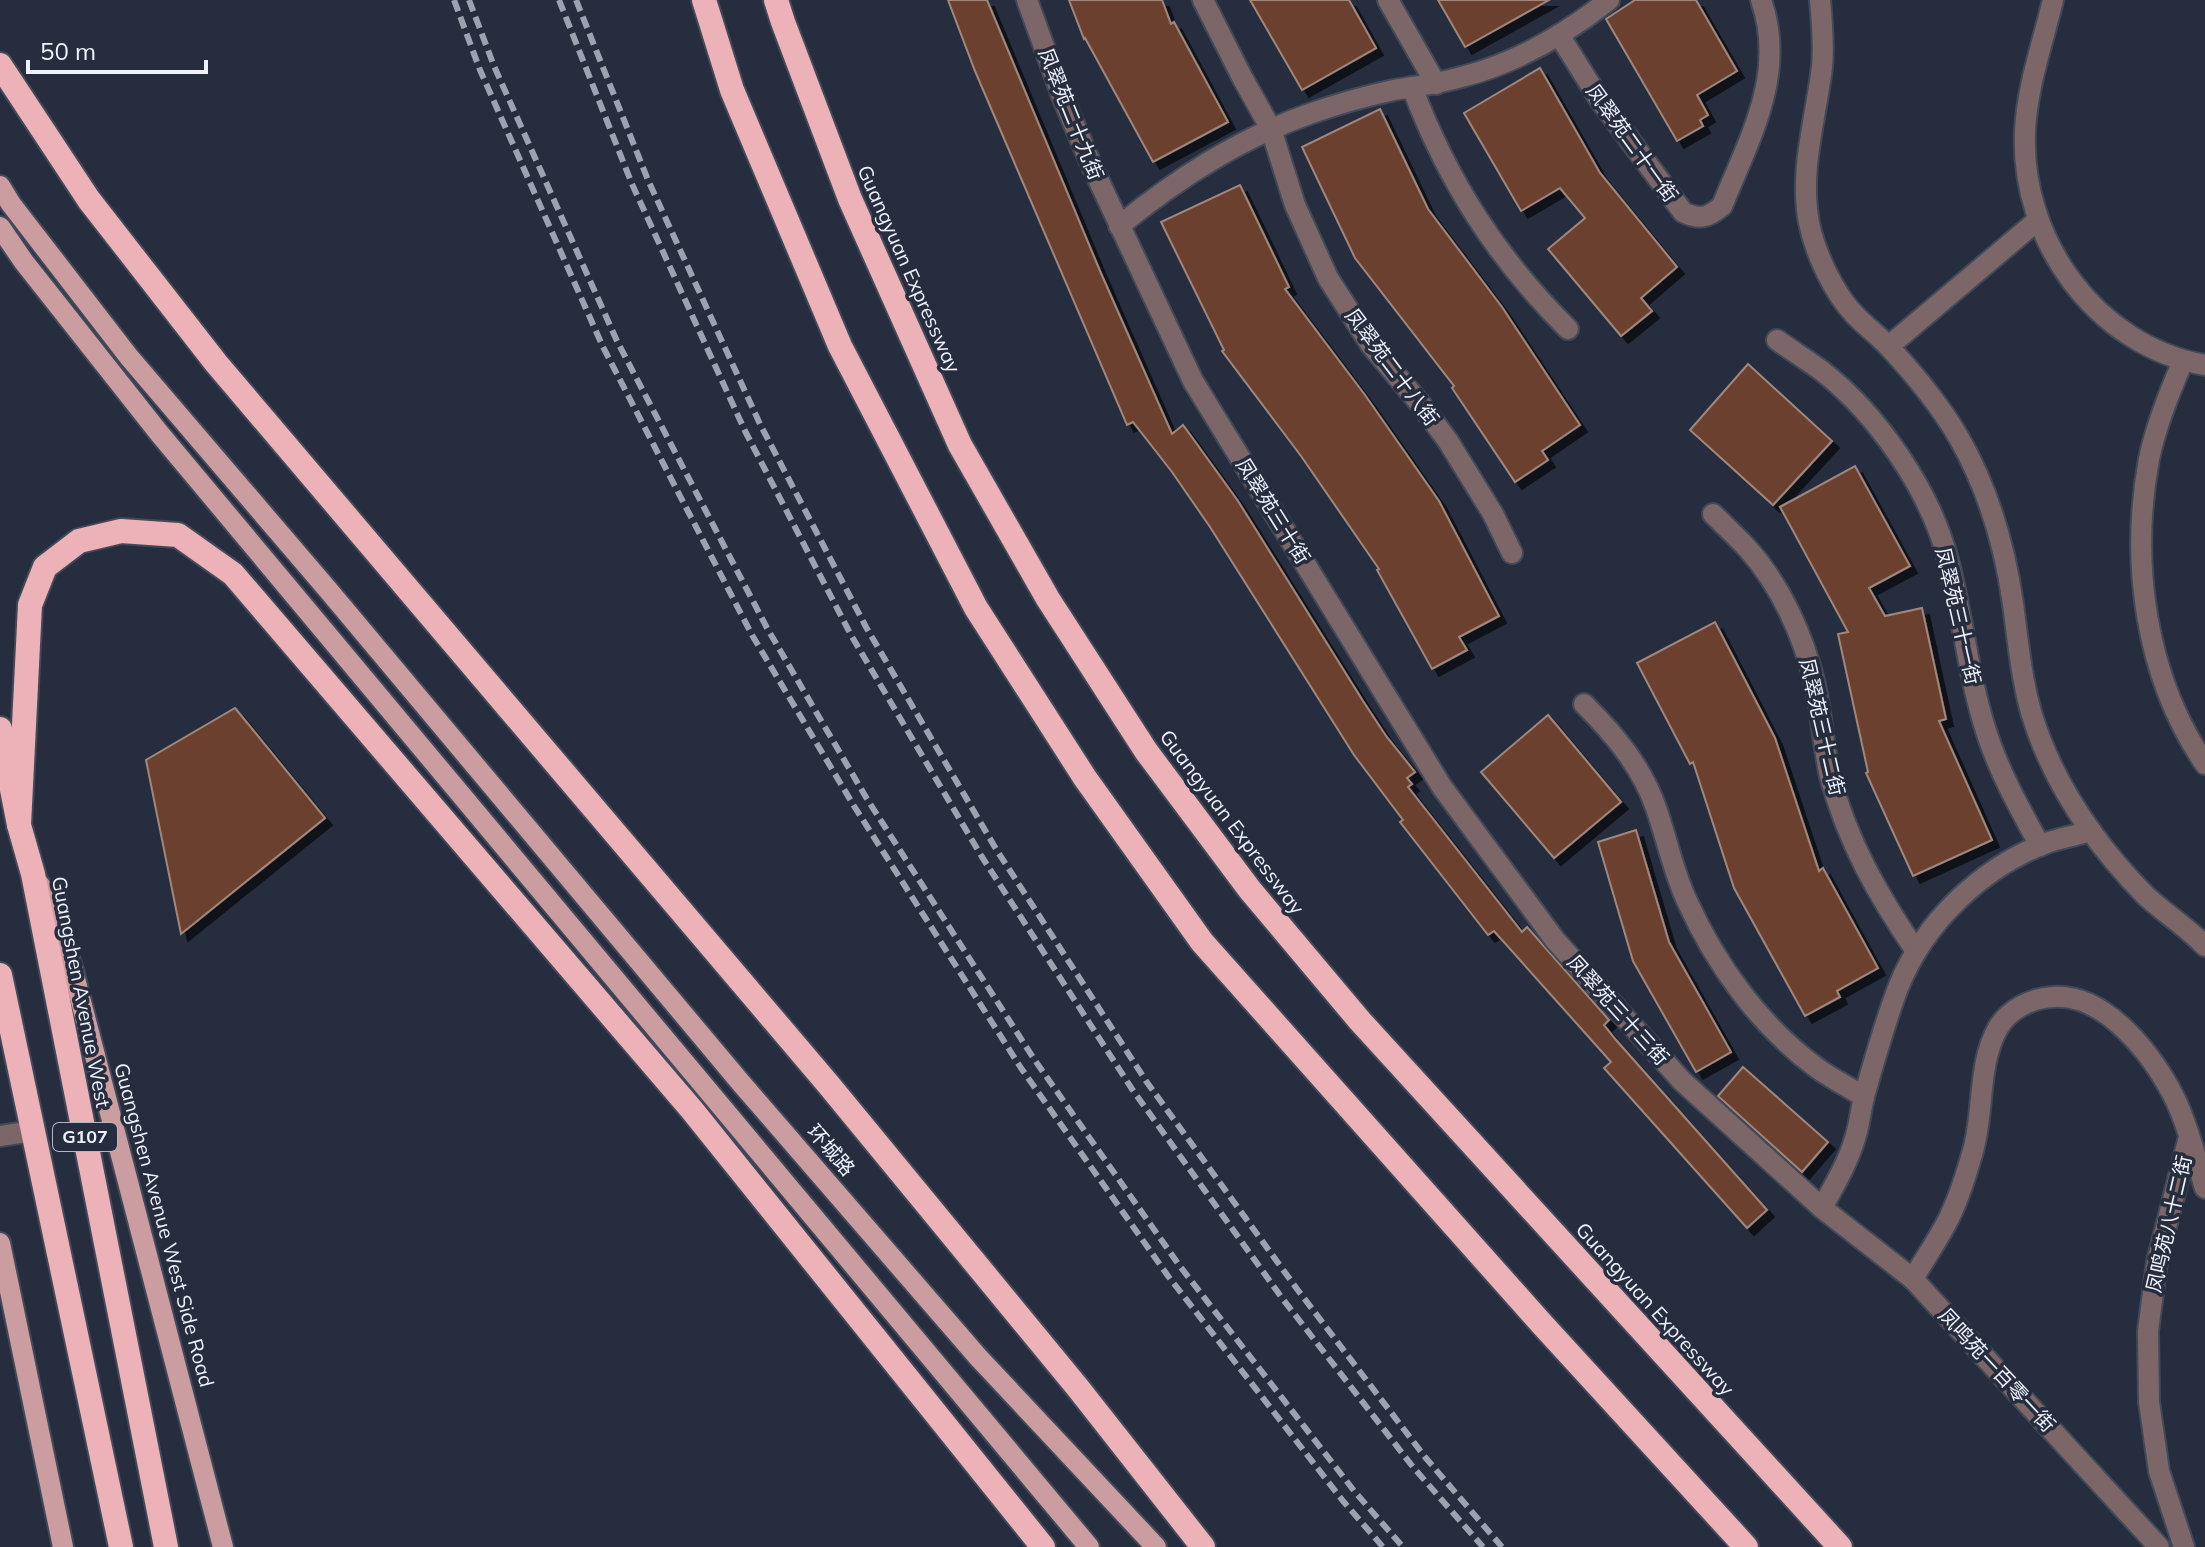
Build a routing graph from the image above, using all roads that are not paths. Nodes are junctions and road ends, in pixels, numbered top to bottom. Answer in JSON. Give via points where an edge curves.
{"nodes":[{"id":1,"x":704,"y":0,"type":"edge"},
{"id":2,"x":776,"y":0,"type":"edge"},
{"id":3,"x":1027,"y":0,"type":"edge"},
{"id":4,"x":1203,"y":0,"type":"edge"},
{"id":5,"x":1388,"y":0,"type":"edge"},
{"id":6,"x":1761,"y":0,"type":"edge"},
{"id":7,"x":1820,"y":0,"type":"edge"},
{"id":8,"x":2053,"y":0,"type":"edge"},
{"id":9,"x":1598,"y":3,"type":"edge"},
{"id":10,"x":1559,"y":35,"type":"junction"},
{"id":11,"x":0,"y":65,"type":"edge"},
{"id":12,"x":1436,"y":84,"type":"junction"},
{"id":13,"x":1412,"y":87,"type":"junction"},
{"id":14,"x":1271,"y":129,"type":"junction"},
{"id":15,"x":0,"y":186,"type":"edge"},
{"id":16,"x":2038,"y":220,"type":"junction"},
{"id":17,"x":1119,"y":226,"type":"junction"},
{"id":18,"x":0,"y":227,"type":"edge"},
{"id":19,"x":1568,"y":329,"type":"dead end"},
{"id":20,"x":1777,"y":340,"type":"dead end"},
{"id":21,"x":1889,"y":346,"type":"junction"},
{"id":22,"x":2183,"y":361,"type":"junction"},
{"id":23,"x":2205,"y":365,"type":"edge"},
{"id":24,"x":1713,"y":514,"type":"dead end"},
{"id":25,"x":1512,"y":553,"type":"dead end"},
{"id":26,"x":1584,"y":704,"type":"dead end"},
{"id":27,"x":0,"y":729,"type":"edge"},
{"id":28,"x":2205,"y":764,"type":"edge"},
{"id":29,"x":1442,"y":787,"type":"joint"},
{"id":30,"x":19,"y":825,"type":"junction"},
{"id":31,"x":2091,"y":831,"type":"junction"},
{"id":32,"x":2040,"y":846,"type":"junction"},
{"id":33,"x":33,"y":874,"type":"junction"},
{"id":34,"x":2205,"y":946,"type":"edge"},
{"id":35,"x":1916,"y":951,"type":"junction"},
{"id":36,"x":0,"y":975,"type":"edge"},
{"id":37,"x":1864,"y":1097,"type":"junction"},
{"id":38,"x":32,"y":1131,"type":"junction"},
{"id":39,"x":0,"y":1136,"type":"edge"},
{"id":40,"x":2189,"y":1137,"type":"junction"},
{"id":41,"x":2205,"y":1188,"type":"edge"},
{"id":42,"x":1822,"y":1208,"type":"junction"},
{"id":43,"x":0,"y":1243,"type":"edge"},
{"id":44,"x":1913,"y":1279,"type":"junction"},
{"id":45,"x":63,"y":1547,"type":"edge"},
{"id":46,"x":121,"y":1547,"type":"edge"},
{"id":47,"x":166,"y":1547,"type":"edge"},
{"id":48,"x":223,"y":1547,"type":"edge"},
{"id":49,"x":1043,"y":1547,"type":"edge"},
{"id":50,"x":1089,"y":1547,"type":"edge"},
{"id":51,"x":1156,"y":1547,"type":"edge"},
{"id":52,"x":1203,"y":1547,"type":"edge"},
{"id":53,"x":1746,"y":1547,"type":"edge"},
{"id":54,"x":1840,"y":1547,"type":"edge"},
{"id":55,"x":2159,"y":1547,"type":"edge"},
{"id":56,"x":2184,"y":1547,"type":"edge"}],
"edges":[{"from":1,"to":53,"type":"highway","via":[[732,90],[840,346],[976,608],[1085,778],[1202,942]]},
{"from":2,"to":54,"type":"highway","name":"Guangyuan Expressway","via":[[850,199],[960,445],[1048,599],[1146,751],[1250,890],[1360,1021]]},
{"from":3,"to":17,"type":"street","name":"凤翠苑二十九街"},
{"from":4,"to":14,"type":"street","name":"凤翠苑二十八街"},
{"from":5,"to":12,"type":"street"},
{"from":6,"to":10,"type":"street","name":"凤翠苑二十一街","via":[[1770,43],[1768,83],[1722,206],[1711,216],[1696,218],[1683,212]]},
{"from":7,"to":21,"type":"street","via":[[1823,63],[1805,173],[1809,223],[1825,271],[1852,312]]},
{"from":8,"to":16,"type":"street","via":[[2025,130],[2027,176]]},
{"from":9,"to":10,"type":"street"},
{"from":10,"to":12,"type":"street","via":[[1499,65]]},
{"from":11,"to":52,"type":"highway","via":[[89,200],[216,363],[838,1096]]},
{"from":12,"to":13,"type":"street"},
{"from":13,"to":14,"type":"street","via":[[1352,100]]},
{"from":13,"to":19,"type":"street","via":[[1475,218],[1518,276]]},
{"from":14,"to":17,"type":"street","via":[[1192,171]]},
{"from":14,"to":25,"type":"street","name":"凤翠苑二十八街","via":[[1295,205],[1328,278],[1371,345],[1448,441]]},
{"from":15,"to":51,"type":"main road","name":"环城路","via":[[129,357],[741,1083],[978,1357]]},
{"from":16,"to":21,"type":"street"},
{"from":16,"to":22,"type":"street","via":[[2057,261],[2084,297],[2117,328]]},
{"from":17,"to":29,"type":"street","name":"凤翠苑三十街","via":[[1193,381]]},
{"from":18,"to":50,"type":"main road","via":[[159,433]]},
{"from":20,"to":32,"type":"street","name":"凤翠苑三十一街","via":[[1823,372],[1864,411],[1899,455],[1927,504],[1948,556],[1987,734],[2010,792]]},
{"from":21,"to":31,"type":"street","via":[[1927,390],[1985,491],[2003,547],[2031,713],[2051,765]]},
{"from":22,"to":23,"type":"street"},
{"from":22,"to":28,"type":"street","via":[[2150,457],[2141,559],[2157,659],[2174,707]]},
{"from":24,"to":35,"type":"street","name":"凤翠苑三十二街","via":[[1749,550],[1779,592],[1801,638],[1842,814],[1874,886]]},
{"from":26,"to":37,"type":"street","via":[[1638,769],[1656,806],[1686,899],[1740,992],[1817,1068]]},
{"from":27,"to":30,"type":"highway","name":"Guangshen Avenue West","number":"G107"},
{"from":29,"to":42,"type":"street","name":"凤翠苑三十三街","via":[[1555,940],[1682,1081]]},
{"from":30,"to":33,"type":"highway","name":"Guangshen Avenue West","number":"G107"},
{"from":30,"to":49,"type":"highway","via":[[30,605],[45,567],[79,541],[121,531],[178,535],[233,574],[682,1098]]},
{"from":31,"to":32,"type":"street"},
{"from":31,"to":34,"type":"street","via":[[2148,897]]},
{"from":32,"to":35,"type":"street","via":[[1973,886]]},
{"from":33,"to":47,"type":"highway","name":"Guangshen Avenue West","number":"G107"},
{"from":33,"to":48,"type":"main road","name":"Guangshen Avenue West Side Road","via":[[50,902],[72,967]]},
{"from":35,"to":37,"type":"street","via":[[1899,986]]},
{"from":36,"to":38,"type":"highway","number":"G107"},
{"from":37,"to":42,"type":"street","via":[[1842,1173]]},
{"from":38,"to":39,"type":"street"},
{"from":38,"to":46,"type":"highway","number":"G107"},
{"from":40,"to":41,"type":"street"},
{"from":40,"to":44,"type":"street","via":[[2159,1071],[2111,1017],[2066,996],[2041,997],[2018,1007],[1988,1047],[1974,1145],[1950,1215]]},
{"from":40,"to":56,"type":"street","name":"凤鸣苑八十二街","via":[[2157,1262],[2148,1331],[2149,1402],[2159,1471]]},
{"from":42,"to":44,"type":"street","name":"凤鸣苑一百零一街"},
{"from":43,"to":45,"type":"main road"},
{"from":44,"to":55,"type":"street","name":"凤鸣苑一百零一街"}]}
